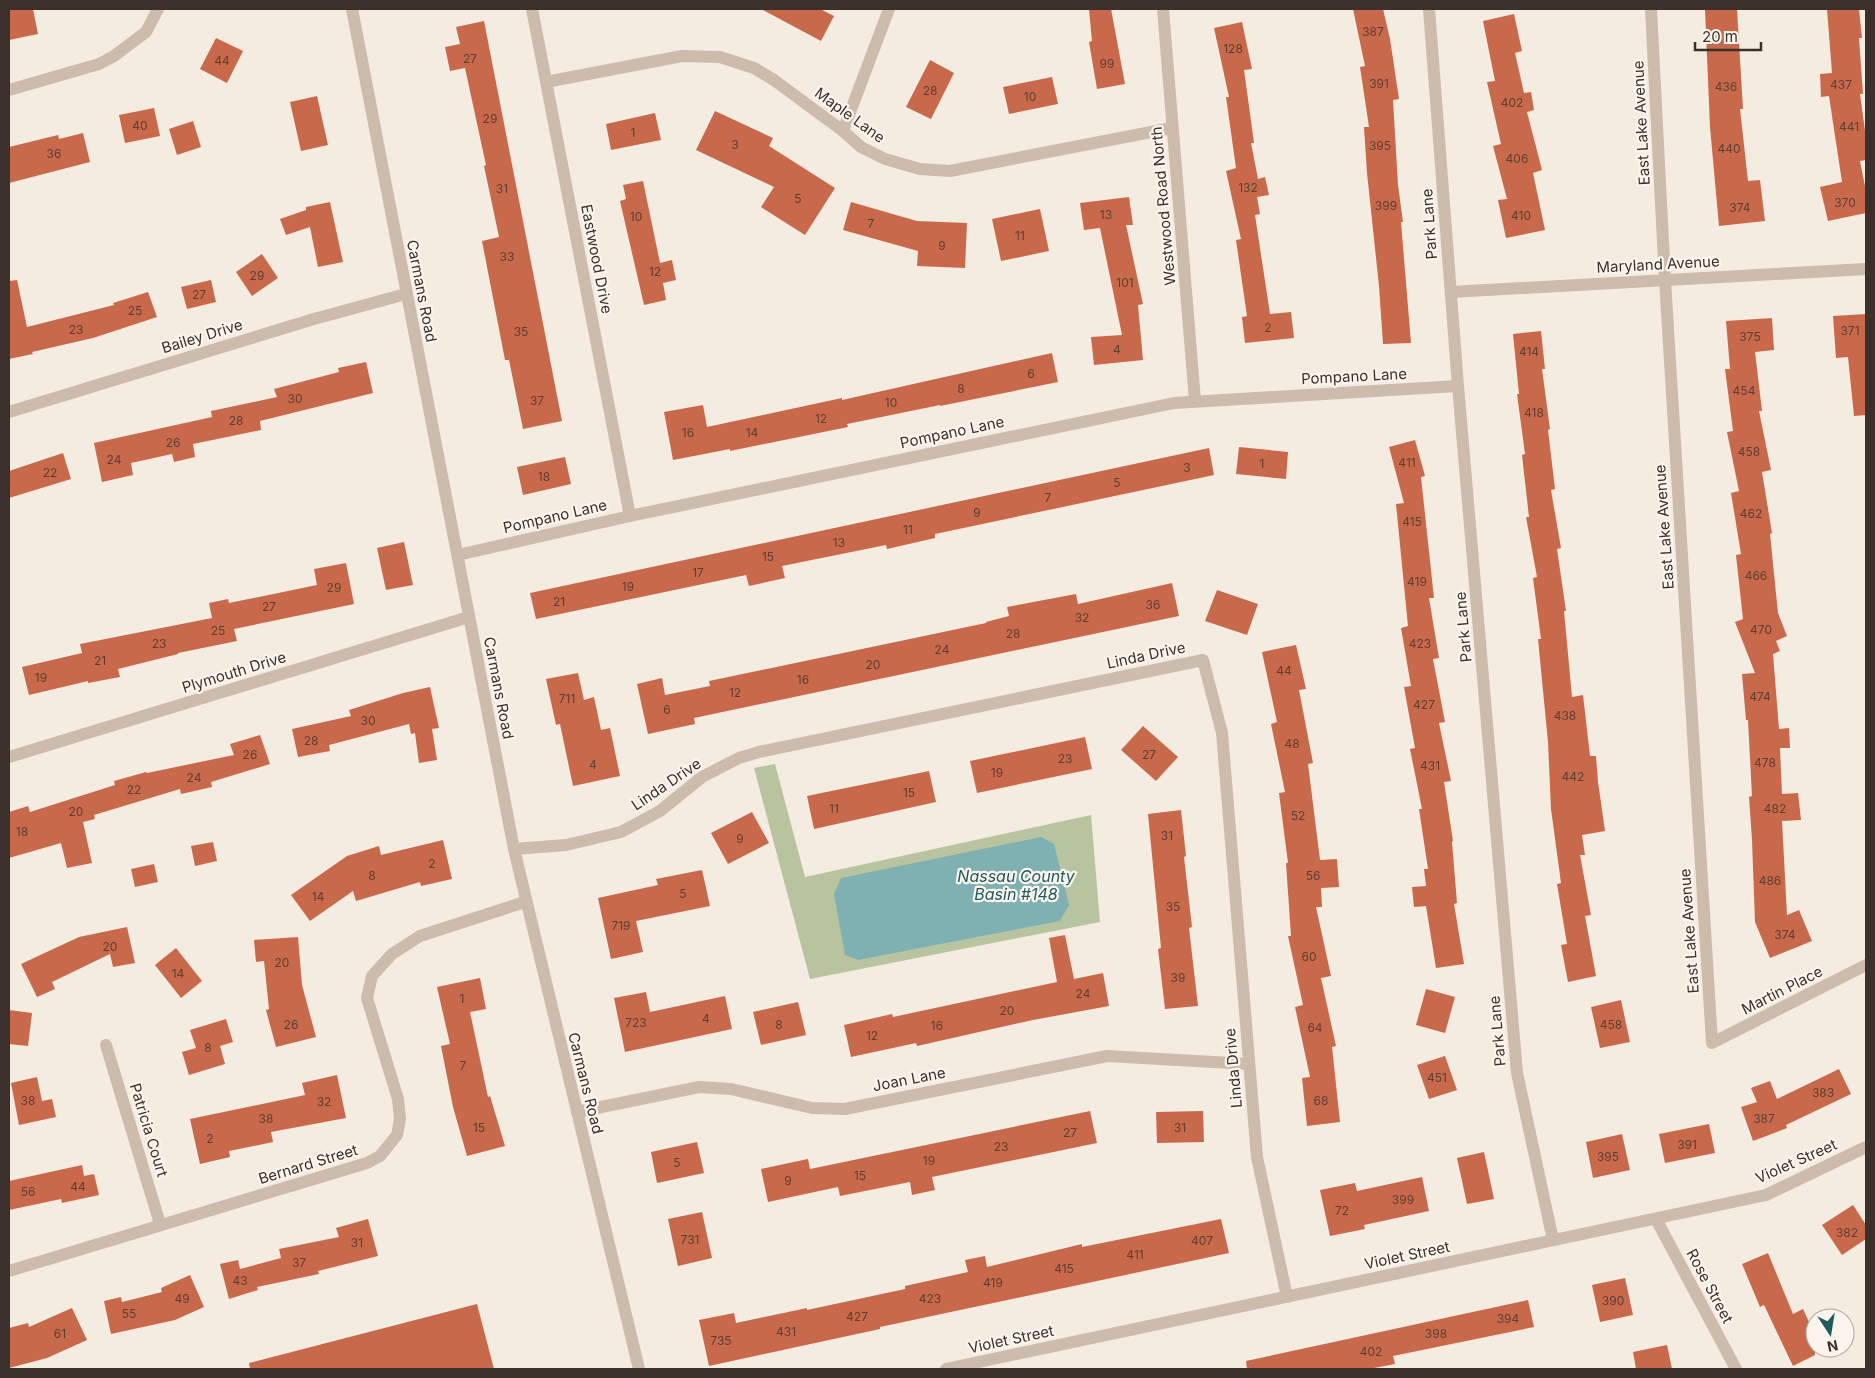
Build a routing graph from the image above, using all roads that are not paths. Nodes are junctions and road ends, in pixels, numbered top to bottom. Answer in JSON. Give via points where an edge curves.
{"nodes":[{"id":1,"x":158,"y":9,"type":"edge"},
{"id":2,"x":352,"y":9,"type":"edge"},
{"id":3,"x":532,"y":9,"type":"edge"},
{"id":4,"x":889,"y":9,"type":"edge"},
{"id":5,"x":1163,"y":9,"type":"edge"},
{"id":6,"x":1429,"y":9,"type":"edge"},
{"id":7,"x":1651,"y":9,"type":"edge"},
{"id":8,"x":546,"y":82,"type":"junction"},
{"id":9,"x":9,"y":90,"type":"edge"},
{"id":10,"x":1172,"y":128,"type":"junction"},
{"id":11,"x":843,"y":131,"type":"junction"},
{"id":12,"x":1866,"y":269,"type":"edge"},
{"id":13,"x":1665,"y":280,"type":"junction"},
{"id":14,"x":1451,"y":292,"type":"junction"},
{"id":15,"x":406,"y":294,"type":"junction"},
{"id":16,"x":1458,"y":386,"type":"junction"},
{"id":17,"x":1195,"y":402,"type":"junction"},
{"id":18,"x":9,"y":412,"type":"edge"},
{"id":19,"x":630,"y":516,"type":"junction"},
{"id":20,"x":458,"y":556,"type":"junction"},
{"id":21,"x":469,"y":617,"type":"junction"},
{"id":22,"x":9,"y":757,"type":"edge"},
{"id":23,"x":514,"y":849,"type":"junction"},
{"id":24,"x":525,"y":902,"type":"junction"},
{"id":25,"x":1866,"y":965,"type":"edge"},
{"id":26,"x":1712,"y":1043,"type":"joint"},
{"id":27,"x":106,"y":1045,"type":"dead end"},
{"id":28,"x":1249,"y":1064,"type":"junction"},
{"id":29,"x":577,"y":1112,"type":"junction"},
{"id":30,"x":1866,"y":1148,"type":"edge"},
{"id":31,"x":1656,"y":1219,"type":"junction"},
{"id":32,"x":160,"y":1224,"type":"junction"},
{"id":33,"x":1553,"y":1240,"type":"junction"},
{"id":34,"x":9,"y":1271,"type":"edge"},
{"id":35,"x":1287,"y":1297,"type":"junction"},
{"id":36,"x":638,"y":1369,"type":"edge"},
{"id":37,"x":946,"y":1369,"type":"edge"},
{"id":38,"x":1736,"y":1369,"type":"edge"}],
"edges":[{"from":1,"to":9,"type":"street","via":[[146,32],[114,56],[99,64]]},
{"from":2,"to":15,"type":"street","name":"Carmans Road"},
{"from":3,"to":8,"type":"street","name":"Eastwood Drive"},
{"from":4,"to":11,"type":"street"},
{"from":5,"to":10,"type":"street","name":"Westwood Road North"},
{"from":6,"to":14,"type":"street","name":"Park Lane"},
{"from":7,"to":13,"type":"street","name":"East Lake Avenue"},
{"from":8,"to":11,"type":"street","name":"Maple Lane","via":[[682,56],[720,57],[754,68],[774,80]]},
{"from":8,"to":19,"type":"street","name":"Eastwood Drive"},
{"from":10,"to":11,"type":"street","name":"Maple Lane","via":[[950,171],[920,169],[885,159],[861,147]]},
{"from":10,"to":17,"type":"street","name":"Westwood Road North"},
{"from":12,"to":13,"type":"street","name":"Maryland Avenue"},
{"from":13,"to":14,"type":"street","name":"Maryland Avenue"},
{"from":13,"to":26,"type":"street","name":"East Lake Avenue"},
{"from":14,"to":16,"type":"street","name":"Park Lane"},
{"from":15,"to":18,"type":"street","name":"Bailey Drive"},
{"from":15,"to":20,"type":"street","name":"Carmans Road"},
{"from":16,"to":17,"type":"street","name":"Pompano Lane"},
{"from":16,"to":33,"type":"street","name":"Park Lane","via":[[1517,1073]]},
{"from":17,"to":19,"type":"street","name":"Pompano Lane","via":[[1174,403]]},
{"from":19,"to":20,"type":"street","name":"Pompano Lane"},
{"from":20,"to":21,"type":"street","name":"Carmans Road"},
{"from":21,"to":22,"type":"street","name":"Plymouth Drive"},
{"from":21,"to":23,"type":"street","name":"Carmans Road"},
{"from":23,"to":24,"type":"street","name":"Carmans Road"},
{"from":23,"to":28,"type":"street","name":"Linda Drive","via":[[566,845],[622,832],[660,811],[702,777],[759,752],[1204,660],[1222,733]]},
{"from":24,"to":29,"type":"street","name":"Carmans Road"},
{"from":24,"to":32,"type":"street","name":"Bernard Street","via":[[420,936],[392,954],[372,976],[368,998],[398,1099],[400,1119],[397,1135],[380,1156],[367,1163]]},
{"from":25,"to":26,"type":"street","name":"Martin Place"},
{"from":27,"to":32,"type":"street","name":"Patricia Court"},
{"from":28,"to":29,"type":"street","name":"Joan Lane","via":[[1107,1056],[845,1109],[812,1108],[731,1089],[699,1087]]},
{"from":28,"to":35,"type":"street","name":"Linda Drive","via":[[1256,1157]]},
{"from":29,"to":36,"type":"street","name":"Carmans Road"},
{"from":30,"to":31,"type":"street","name":"Violet Street","via":[[1766,1195]]},
{"from":31,"to":33,"type":"street","name":"Violet Street"},
{"from":31,"to":38,"type":"street","name":"Rose Street"},
{"from":32,"to":34,"type":"street","name":"Bernard Street"},
{"from":33,"to":35,"type":"street","name":"Violet Street"},
{"from":35,"to":37,"type":"street","name":"Violet Street"}]}
